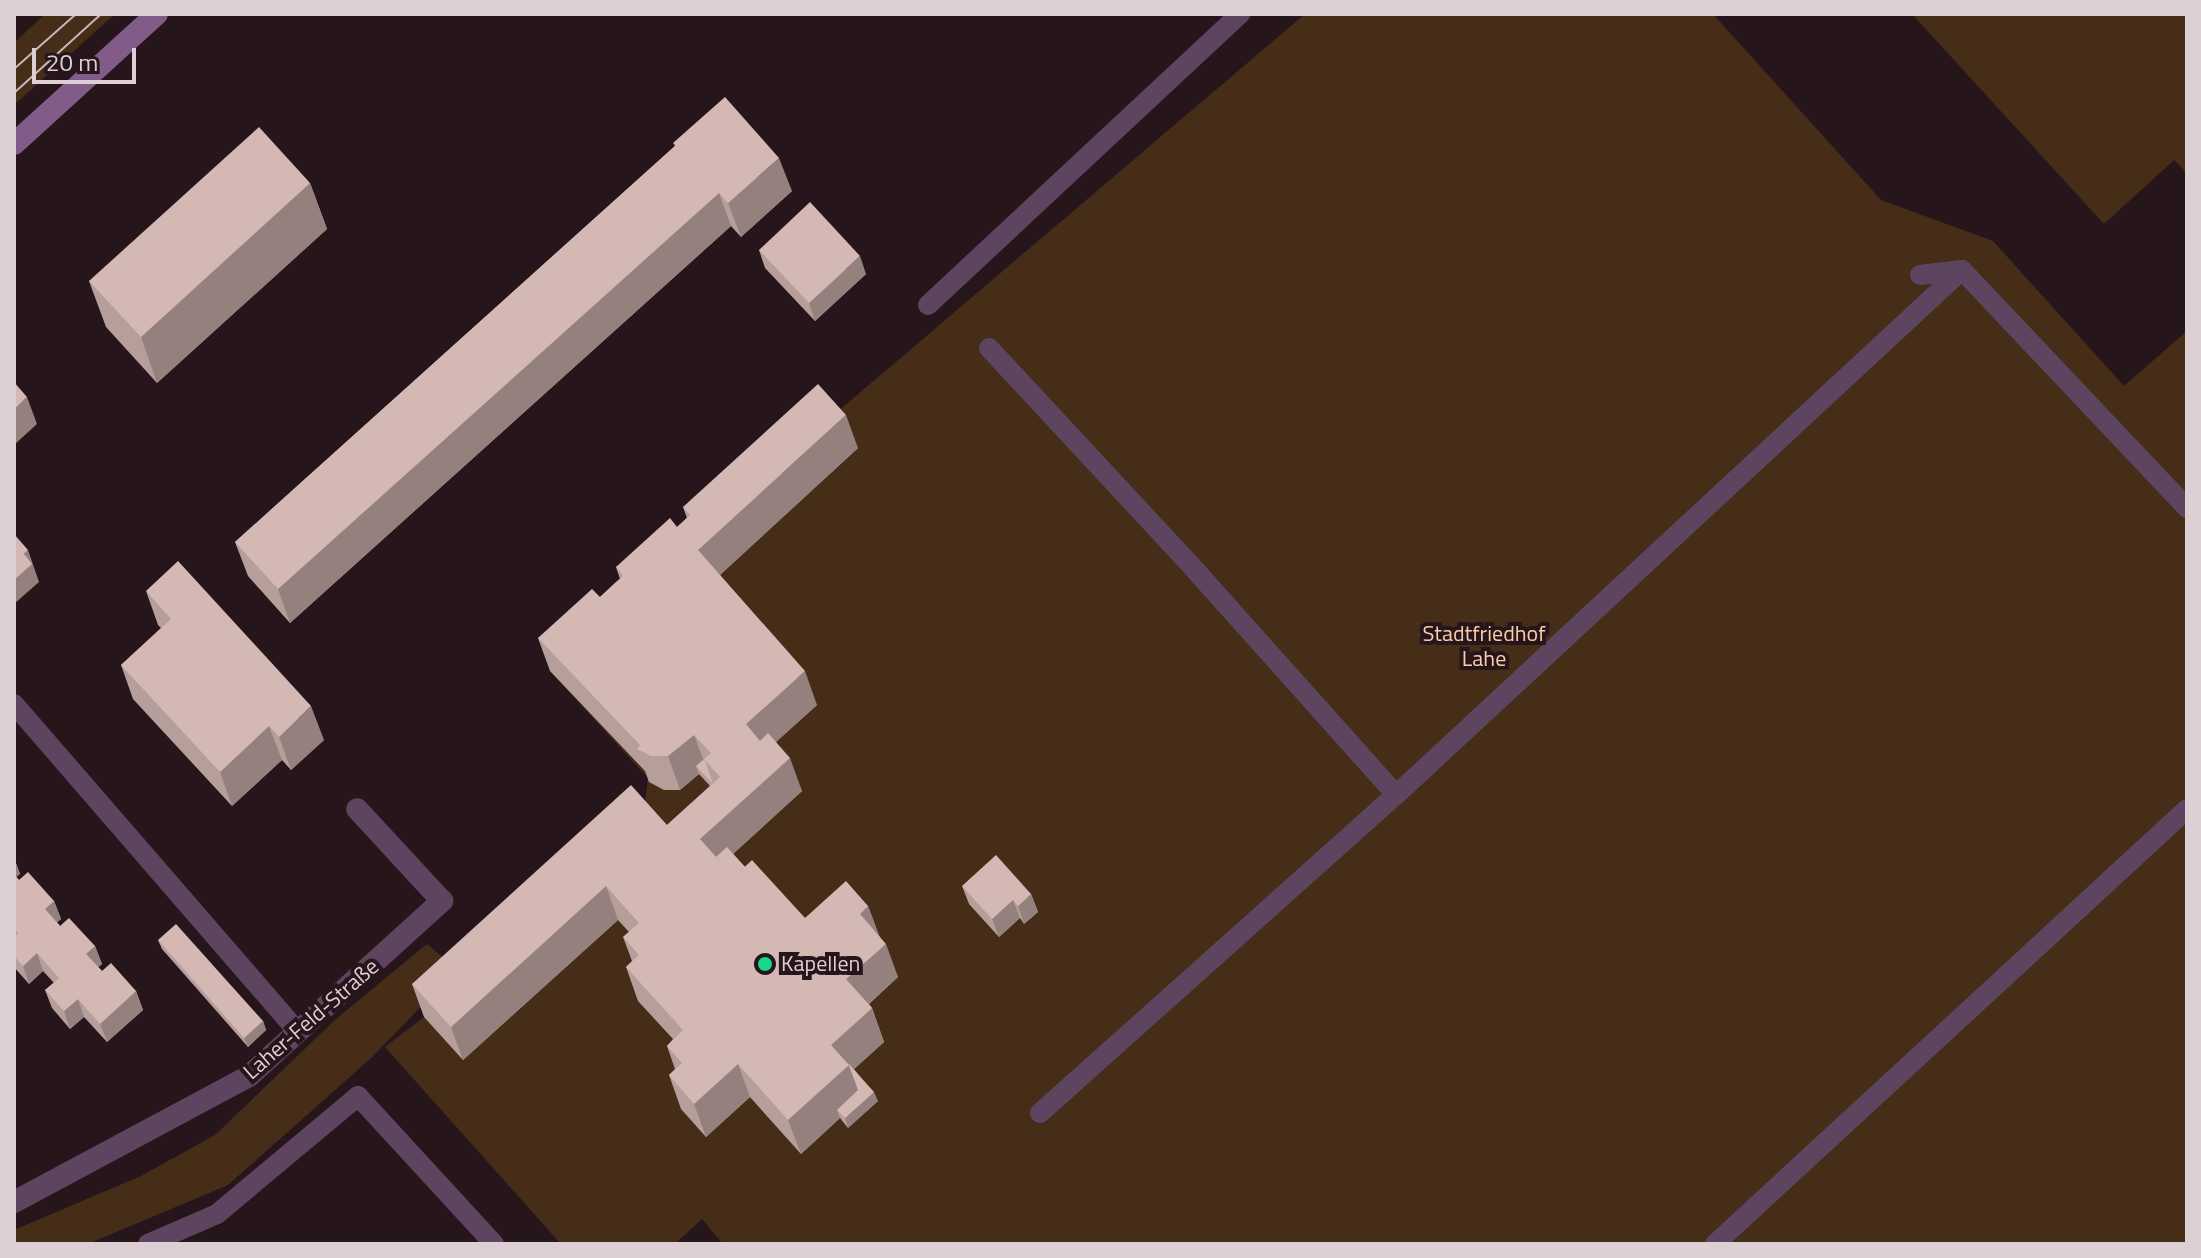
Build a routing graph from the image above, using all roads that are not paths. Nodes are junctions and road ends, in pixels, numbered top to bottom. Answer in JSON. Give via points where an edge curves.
{"nodes":[{"id":1,"x":157,"y":14,"type":"edge"},
{"id":2,"x":1240,"y":14,"type":"edge"},
{"id":3,"x":14,"y":144,"type":"edge"},
{"id":4,"x":1962,"y":270,"type":"junction"},
{"id":5,"x":1920,"y":275,"type":"dead end"},
{"id":6,"x":928,"y":305,"type":"dead end"},
{"id":7,"x":989,"y":348,"type":"dead end"},
{"id":8,"x":2187,"y":508,"type":"edge"},
{"id":9,"x":14,"y":704,"type":"edge"},
{"id":10,"x":1396,"y":795,"type":"junction"},
{"id":11,"x":357,"y":809,"type":"dead end"},
{"id":12,"x":2187,"y":809,"type":"edge"},
{"id":13,"x":298,"y":1032,"type":"junction"},
{"id":14,"x":1040,"y":1113,"type":"dead end"},
{"id":15,"x":14,"y":1202,"type":"edge"},
{"id":16,"x":148,"y":1244,"type":"edge"},
{"id":17,"x":494,"y":1244,"type":"edge"},
{"id":18,"x":1715,"y":1244,"type":"edge"}],
"edges":[{"from":1,"to":3,"type":"main road"},
{"from":2,"to":6,"type":"lane"},
{"from":4,"to":5,"type":"lane"},
{"from":4,"to":8,"type":"lane"},
{"from":4,"to":10,"type":"lane"},
{"from":7,"to":10,"type":"lane"},
{"from":9,"to":13,"type":"lane"},
{"from":10,"to":14,"type":"lane"},
{"from":11,"to":13,"type":"street","name":"Laher-Feld-Straße","via":[[442,901]]},
{"from":12,"to":18,"type":"lane"},
{"from":13,"to":15,"type":"street","name":"Laher-Feld-Straße","via":[[249,1076]]},
{"from":16,"to":17,"type":"lane","via":[[217,1214],[358,1096]]}]}
